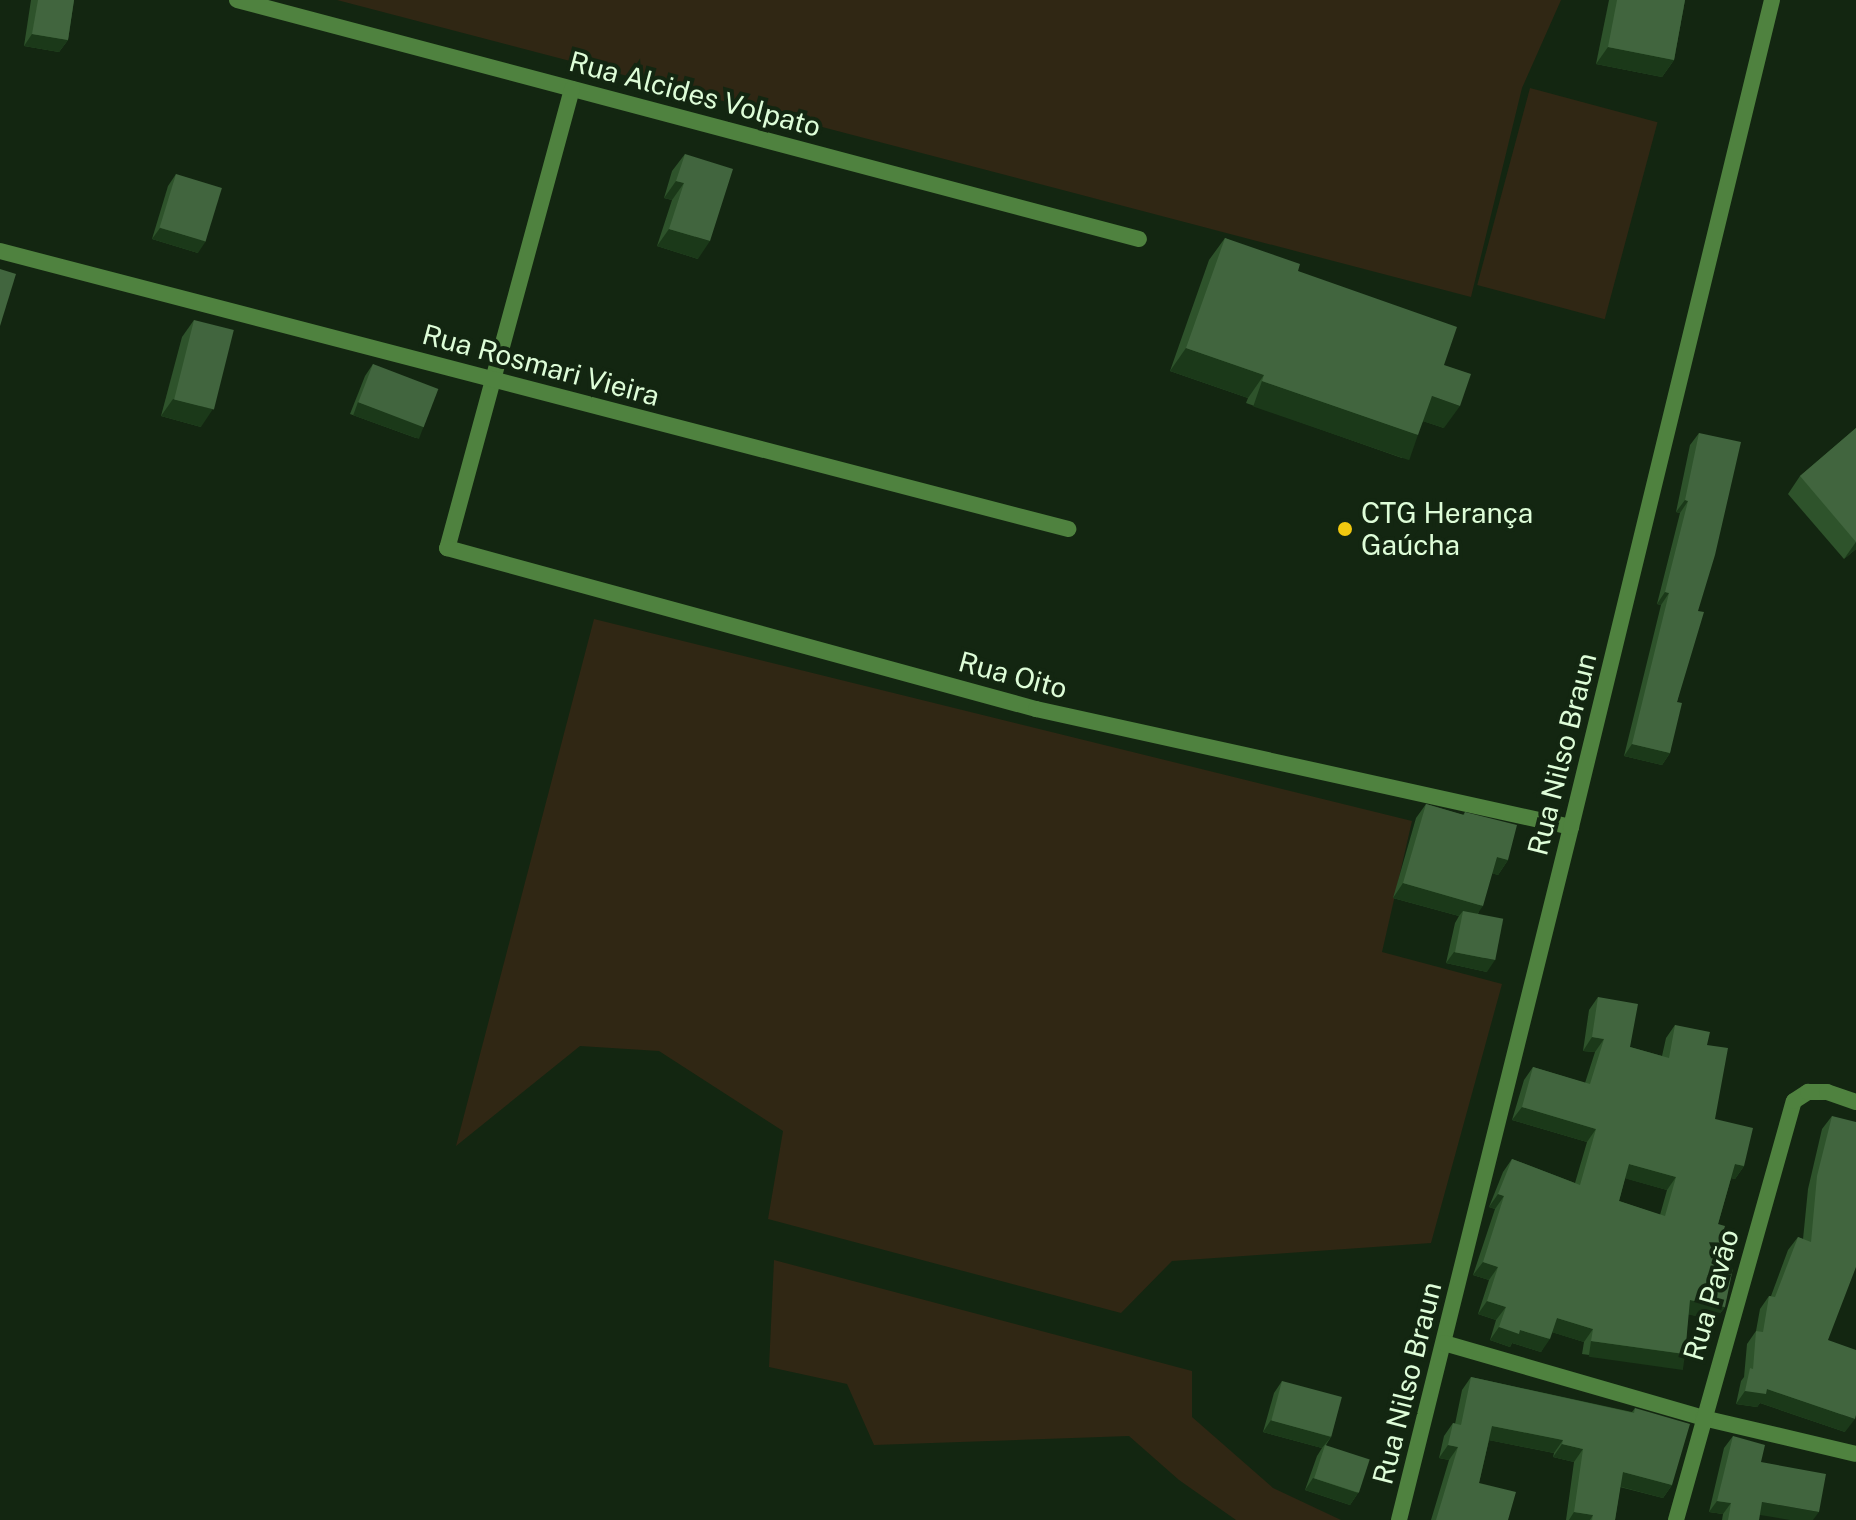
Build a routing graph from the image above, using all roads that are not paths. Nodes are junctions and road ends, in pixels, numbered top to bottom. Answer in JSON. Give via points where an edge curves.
{"nodes":[{"id":1,"x":237,"y":0,"type":"edge"},
{"id":2,"x":1772,"y":0,"type":"edge"},
{"id":3,"x":572,"y":89,"type":"junction"},
{"id":4,"x":1139,"y":239,"type":"dead end"},
{"id":5,"x":0,"y":251,"type":"edge"},
{"id":6,"x":493,"y":379,"type":"junction"},
{"id":7,"x":1068,"y":529,"type":"dead end"},
{"id":8,"x":1571,"y":827,"type":"junction"},
{"id":9,"x":1856,"y":1102,"type":"edge"},
{"id":10,"x":1444,"y":1343,"type":"junction"},
{"id":11,"x":1703,"y":1418,"type":"junction"},
{"id":12,"x":1856,"y":1454,"type":"edge"},
{"id":13,"x":1399,"y":1520,"type":"edge"},
{"id":14,"x":1676,"y":1520,"type":"edge"}],
"edges":[{"from":1,"to":3,"type":"street","name":"Rua Alcides Volpato"},
{"from":2,"to":8,"type":"street","name":"Rua Nilso Braun"},
{"from":3,"to":4,"type":"street","name":"Rua Alcides Volpato"},
{"from":3,"to":6,"type":"street"},
{"from":5,"to":6,"type":"street","name":"Rua Rosmari Vieira"},
{"from":6,"to":7,"type":"street","name":"Rua Rosmari Vieira"},
{"from":6,"to":8,"type":"street","name":"Rua Oito","via":[[447,548],[1036,709]]},
{"from":8,"to":10,"type":"street","name":"Rua Nilso Braun"},
{"from":9,"to":11,"type":"street","name":"Rua Pavão","via":[[1827,1092],[1808,1092],[1794,1101]]},
{"from":10,"to":11,"type":"street"},
{"from":10,"to":13,"type":"street","name":"Rua Nilso Braun"},
{"from":11,"to":12,"type":"street"},
{"from":11,"to":14,"type":"street","name":"Rua Pavão"}]}
